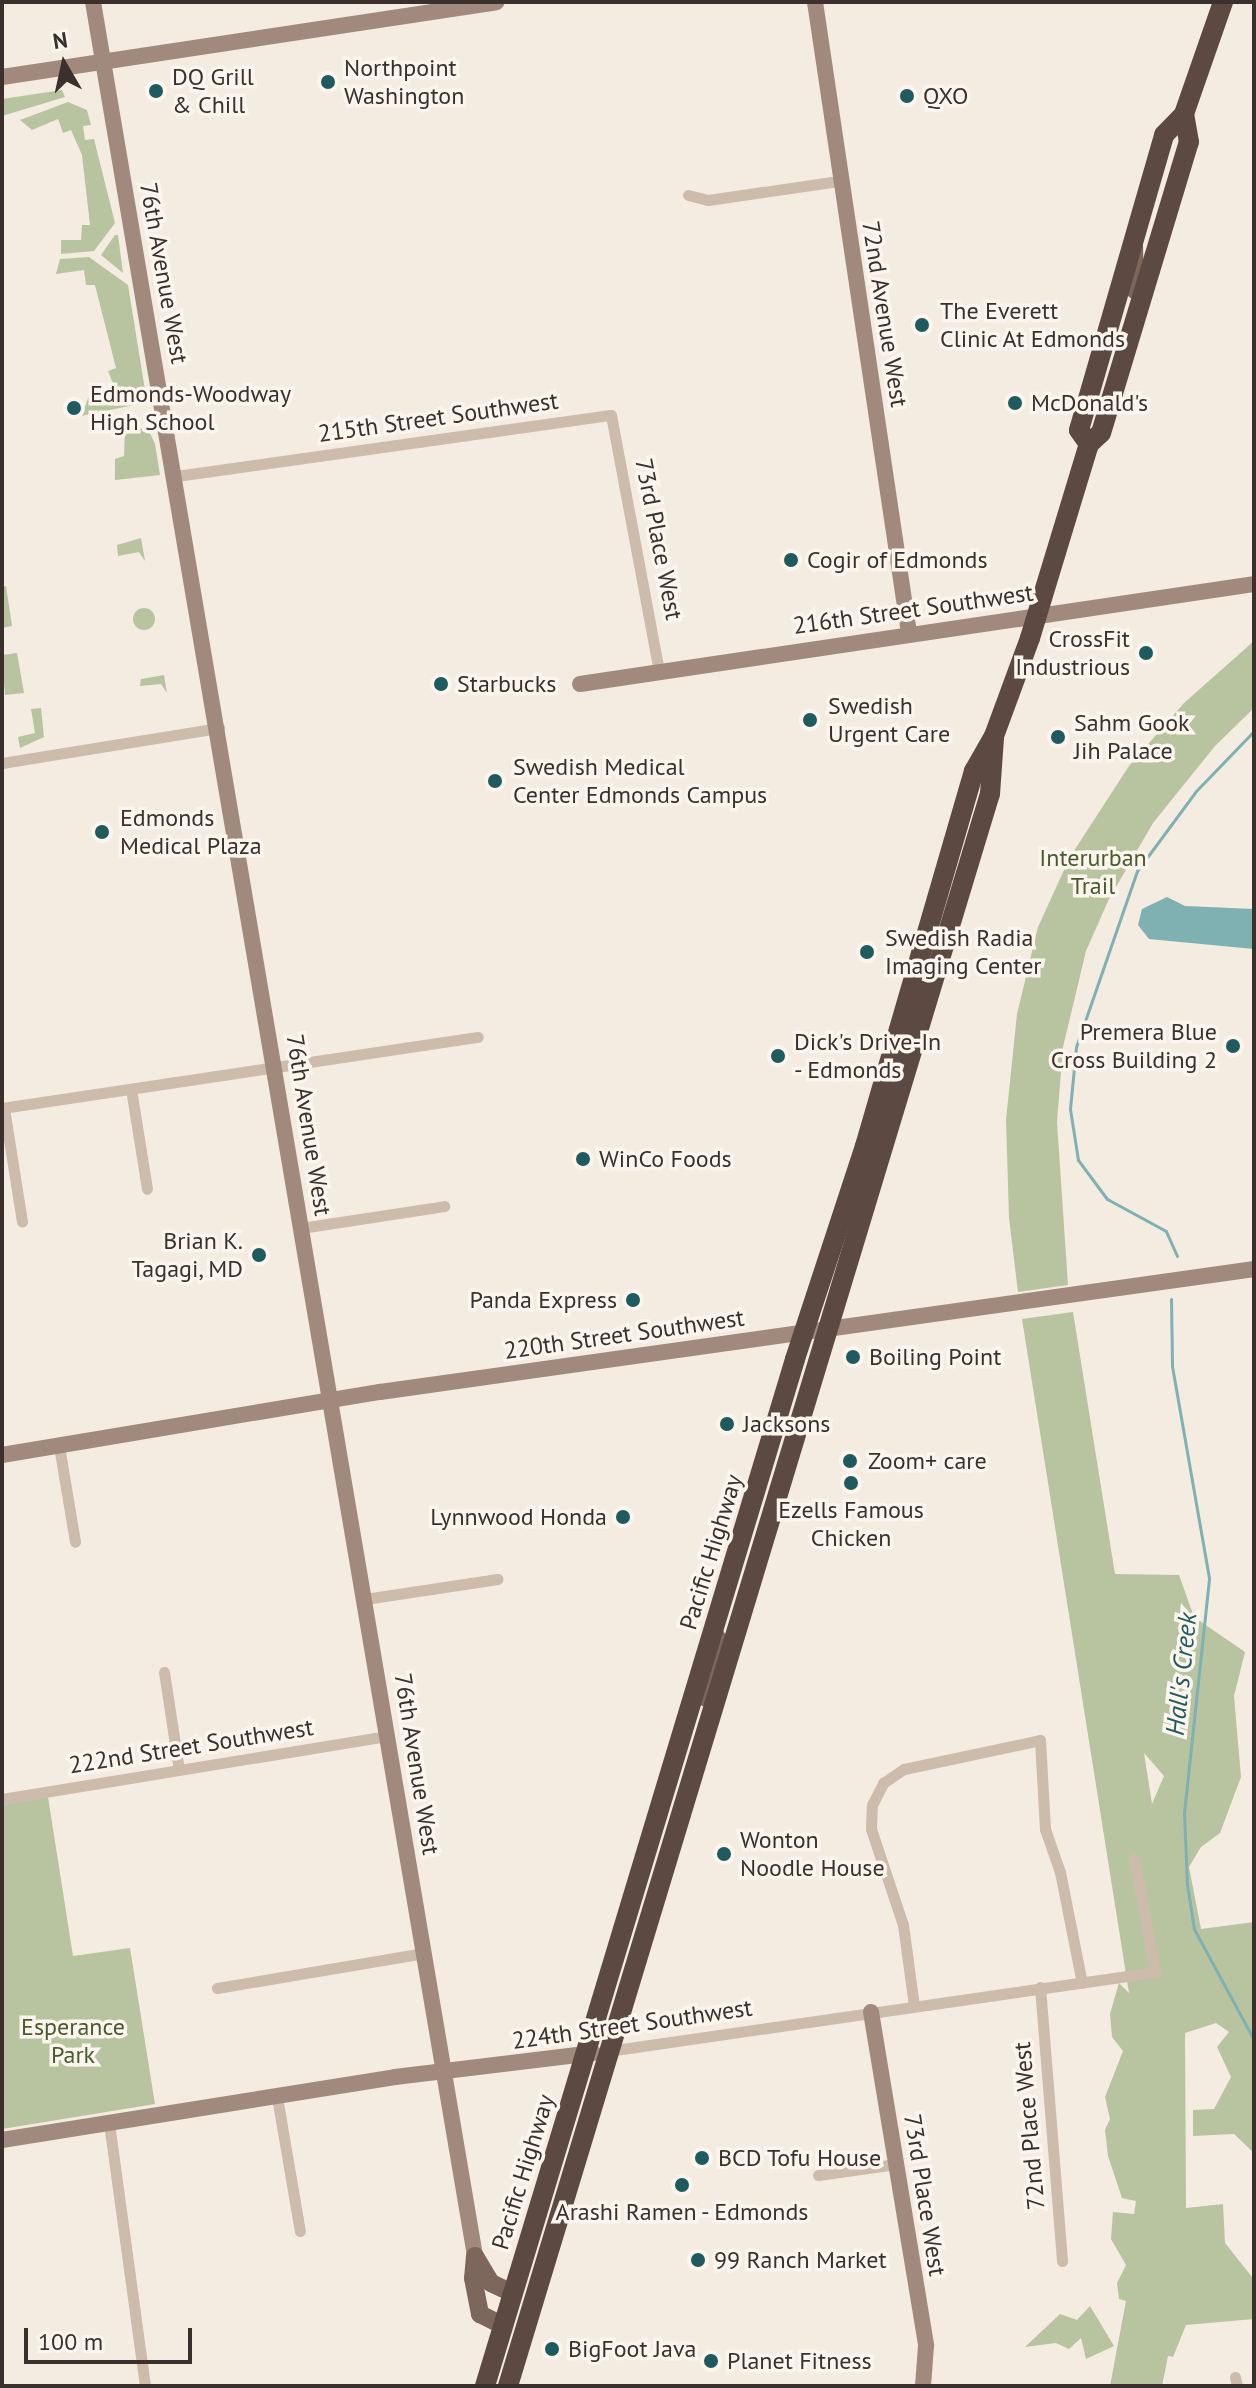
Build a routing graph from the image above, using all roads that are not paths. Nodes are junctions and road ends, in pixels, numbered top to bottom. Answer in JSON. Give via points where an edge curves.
{"nodes":[{"id":1,"x":93,"y":2,"type":"edge"},
{"id":2,"x":496,"y":2,"type":"edge"},
{"id":3,"x":815,"y":2,"type":"edge"},
{"id":4,"x":1223,"y":2,"type":"edge"},
{"id":5,"x":455,"y":5,"type":"edge"},
{"id":6,"x":102,"y":61,"type":"junction"},
{"id":7,"x":2,"y":77,"type":"edge"},
{"id":8,"x":1184,"y":114,"type":"junction"},
{"id":9,"x":839,"y":181,"type":"junction"},
{"id":10,"x":688,"y":195,"type":"dead end"},
{"id":11,"x":1134,"y":242,"type":"junction"},
{"id":12,"x":1142,"y":295,"type":"junction"},
{"id":13,"x":611,"y":415,"type":"joint"},
{"id":14,"x":1089,"y":444,"type":"junction"},
{"id":15,"x":176,"y":476,"type":"junction"},
{"id":16,"x":1254,"y":584,"type":"edge"},
{"id":17,"x":1036,"y":616,"type":"junction"},
{"id":18,"x":909,"y":633,"type":"junction"},
{"id":19,"x":659,"y":671,"type":"junction"},
{"id":20,"x":580,"y":684,"type":"dead end"},
{"id":21,"x":219,"y":728,"type":"junction"},
{"id":22,"x":994,"y":736,"type":"junction"},
{"id":23,"x":2,"y":763,"type":"edge"},
{"id":24,"x":478,"y":1037,"type":"dead end"},
{"id":25,"x":275,"y":1067,"type":"junction"},
{"id":26,"x":131,"y":1089,"type":"junction"},
{"id":27,"x":3,"y":1108,"type":"edge"},
{"id":28,"x":147,"y":1189,"type":"dead end"},
{"id":29,"x":444,"y":1206,"type":"dead end"},
{"id":30,"x":22,"y":1222,"type":"dead end"},
{"id":31,"x":301,"y":1228,"type":"junction"},
{"id":32,"x":1254,"y":1269,"type":"edge"},
{"id":33,"x":828,"y":1330,"type":"junction"},
{"id":34,"x":804,"y":1333,"type":"junction"},
{"id":35,"x":330,"y":1400,"type":"junction"},
{"id":36,"x":59,"y":1446,"type":"junction"},
{"id":37,"x":2,"y":1455,"type":"edge"},
{"id":38,"x":75,"y":1542,"type":"dead end"},
{"id":39,"x":497,"y":1579,"type":"dead end"},
{"id":40,"x":365,"y":1599,"type":"junction"},
{"id":41,"x":714,"y":1633,"type":"junction"},
{"id":42,"x":164,"y":1672,"type":"dead end"},
{"id":43,"x":708,"y":1731,"type":"junction"},
{"id":44,"x":388,"y":1736,"type":"junction"},
{"id":45,"x":179,"y":1770,"type":"junction"},
{"id":46,"x":2,"y":1799,"type":"edge"},
{"id":47,"x":1134,"y":1859,"type":"dead end"},
{"id":48,"x":424,"y":1953,"type":"junction"},
{"id":49,"x":1082,"y":1983,"type":"junction"},
{"id":50,"x":1040,"y":1987,"type":"junction"},
{"id":51,"x":217,"y":1988,"type":"dead end"},
{"id":52,"x":914,"y":2006,"type":"junction"},
{"id":53,"x":871,"y":2012,"type":"junction"},
{"id":54,"x":440,"y":2043,"type":"junction"},
{"id":55,"x":608,"y":2051,"type":"junction"},
{"id":56,"x":587,"y":2054,"type":"junction"},
{"id":57,"x":464,"y":2072,"type":"junction"},
{"id":58,"x":445,"y":2075,"type":"junction"},
{"id":59,"x":277,"y":2097,"type":"junction"},
{"id":60,"x":109,"y":2123,"type":"junction"},
{"id":61,"x":2,"y":2140,"type":"edge"},
{"id":62,"x":896,"y":2164,"type":"junction"},
{"id":63,"x":818,"y":2175,"type":"dead end"},
{"id":64,"x":300,"y":2231,"type":"dead end"},
{"id":65,"x":475,"y":2256,"type":"junction"},
{"id":66,"x":1062,"y":2261,"type":"dead end"},
{"id":67,"x":512,"y":2293,"type":"junction"},
{"id":68,"x":502,"y":2325,"type":"junction"},
{"id":69,"x":145,"y":2386,"type":"edge"},
{"id":70,"x":485,"y":2386,"type":"edge"},
{"id":71,"x":508,"y":2386,"type":"edge"},
{"id":72,"x":923,"y":2386,"type":"edge"}],
"edges":[{"from":1,"to":6,"type":"street","name":"76th Avenue West"},
{"from":2,"to":5,"type":"street"},
{"from":3,"to":9,"type":"street","name":"72nd Avenue West"},
{"from":4,"to":8,"type":"highway","name":"Pacific Highway"},
{"from":5,"to":6,"type":"street"},
{"from":6,"to":7,"type":"street"},
{"from":6,"to":15,"type":"street","name":"76th Avenue West"},
{"from":8,"to":11,"type":"highway","name":"Pacific Highway","via":[[1164,135]]},
{"from":8,"to":12,"type":"highway","name":"Pacific Highway","via":[[1189,142]]},
{"from":9,"to":10,"type":"street","via":[[708,200]]},
{"from":9,"to":18,"type":"street","name":"72nd Avenue West"},
{"from":11,"to":12,"type":"main road","via":[[1134,287]]},
{"from":11,"to":14,"type":"highway","name":"Pacific Highway","via":[[1079,430]]},
{"from":12,"to":14,"type":"highway","name":"Pacific Highway","via":[[1101,433]]},
{"from":13,"to":15,"type":"street","name":"215th Street Southwest"},
{"from":13,"to":19,"type":"street","name":"73rd Place West"},
{"from":14,"to":17,"type":"highway","name":"Pacific Highway"},
{"from":15,"to":21,"type":"street","name":"76th Avenue West"},
{"from":16,"to":17,"type":"street","name":"216th Street Southwest"},
{"from":17,"to":18,"type":"street","name":"216th Street Southwest"},
{"from":17,"to":22,"type":"highway","name":"Pacific Highway"},
{"from":18,"to":19,"type":"street","name":"216th Street Southwest"},
{"from":19,"to":20,"type":"street","name":"216th Street Southwest"},
{"from":21,"to":23,"type":"street"},
{"from":21,"to":25,"type":"street","name":"76th Avenue West"},
{"from":22,"to":33,"type":"highway","name":"Pacific Highway","via":[[990,794]]},
{"from":22,"to":34,"type":"highway","name":"Pacific Highway","via":[[974,771],[865,1146]]},
{"from":24,"to":25,"type":"street"},
{"from":25,"to":26,"type":"street"},
{"from":25,"to":31,"type":"street","name":"76th Avenue West"},
{"from":26,"to":27,"type":"street"},
{"from":26,"to":28,"type":"street"},
{"from":27,"to":30,"type":"street"},
{"from":29,"to":31,"type":"street"},
{"from":31,"to":35,"type":"street","name":"76th Avenue West"},
{"from":32,"to":33,"type":"street","name":"220th Street Southwest"},
{"from":33,"to":34,"type":"street","name":"220th Street Southwest"},
{"from":33,"to":43,"type":"highway","name":"Pacific Highway"},
{"from":34,"to":35,"type":"street","name":"220th Street Southwest"},
{"from":34,"to":41,"type":"highway","name":"Pacific Highway"},
{"from":35,"to":36,"type":"street","name":"220th Street Southwest"},
{"from":35,"to":40,"type":"street","name":"76th Avenue West"},
{"from":36,"to":37,"type":"street","name":"220th Street Southwest"},
{"from":36,"to":38,"type":"street"},
{"from":39,"to":40,"type":"street"},
{"from":40,"to":44,"type":"street","name":"76th Avenue West"},
{"from":41,"to":43,"type":"main road","via":[[720,1643],[703,1710]]},
{"from":41,"to":56,"type":"highway","name":"Pacific Highway"},
{"from":42,"to":45,"type":"street"},
{"from":43,"to":55,"type":"highway","name":"Pacific Highway"},
{"from":44,"to":45,"type":"street","name":"222nd Street Southwest"},
{"from":44,"to":48,"type":"street","name":"76th Avenue West"},
{"from":45,"to":46,"type":"street","name":"222nd Street Southwest"},
{"from":47,"to":49,"type":"street","name":"224th Street Southwest","via":[[1155,1972]]},
{"from":48,"to":51,"type":"street"},
{"from":48,"to":54,"type":"street","name":"76th Avenue West"},
{"from":49,"to":50,"type":"street","name":"224th Street Southwest"},
{"from":49,"to":52,"type":"street","via":[[1060,1872],[1045,1829],[1040,1740],[904,1769],[883,1783],[872,1805],[873,1838],[899,1910]]},
{"from":50,"to":52,"type":"street","name":"224th Street Southwest"},
{"from":50,"to":66,"type":"street","name":"72nd Place West"},
{"from":52,"to":53,"type":"street","name":"224th Street Southwest"},
{"from":53,"to":55,"type":"street","name":"224th Street Southwest"},
{"from":53,"to":62,"type":"street","name":"73rd Place West"},
{"from":54,"to":57,"type":"street"},
{"from":54,"to":58,"type":"street","name":"76th Avenue West"},
{"from":55,"to":56,"type":"street","name":"224th Street Southwest"},
{"from":55,"to":71,"type":"highway","name":"Pacific Highway"},
{"from":56,"to":57,"type":"street","name":"224th Street Southwest"},
{"from":56,"to":67,"type":"highway","name":"Pacific Highway"},
{"from":57,"to":58,"type":"street","name":"224th Street Southwest"},
{"from":58,"to":59,"type":"street","name":"224th Street Southwest","via":[[395,2077]]},
{"from":58,"to":65,"type":"street","name":"76th Avenue West"},
{"from":59,"to":60,"type":"street","name":"224th Street Southwest"},
{"from":59,"to":64,"type":"street"},
{"from":60,"to":61,"type":"street","name":"224th Street Southwest"},
{"from":60,"to":69,"type":"street"},
{"from":62,"to":63,"type":"street"},
{"from":62,"to":72,"type":"street","name":"73rd Place West","via":[[926,2346]]},
{"from":65,"to":67,"type":"main road","via":[[491,2283]]},
{"from":65,"to":68,"type":"main road","via":[[480,2314]]},
{"from":67,"to":68,"type":"highway","name":"Pacific Highway"},
{"from":68,"to":70,"type":"highway","name":"Pacific Highway"}]}
